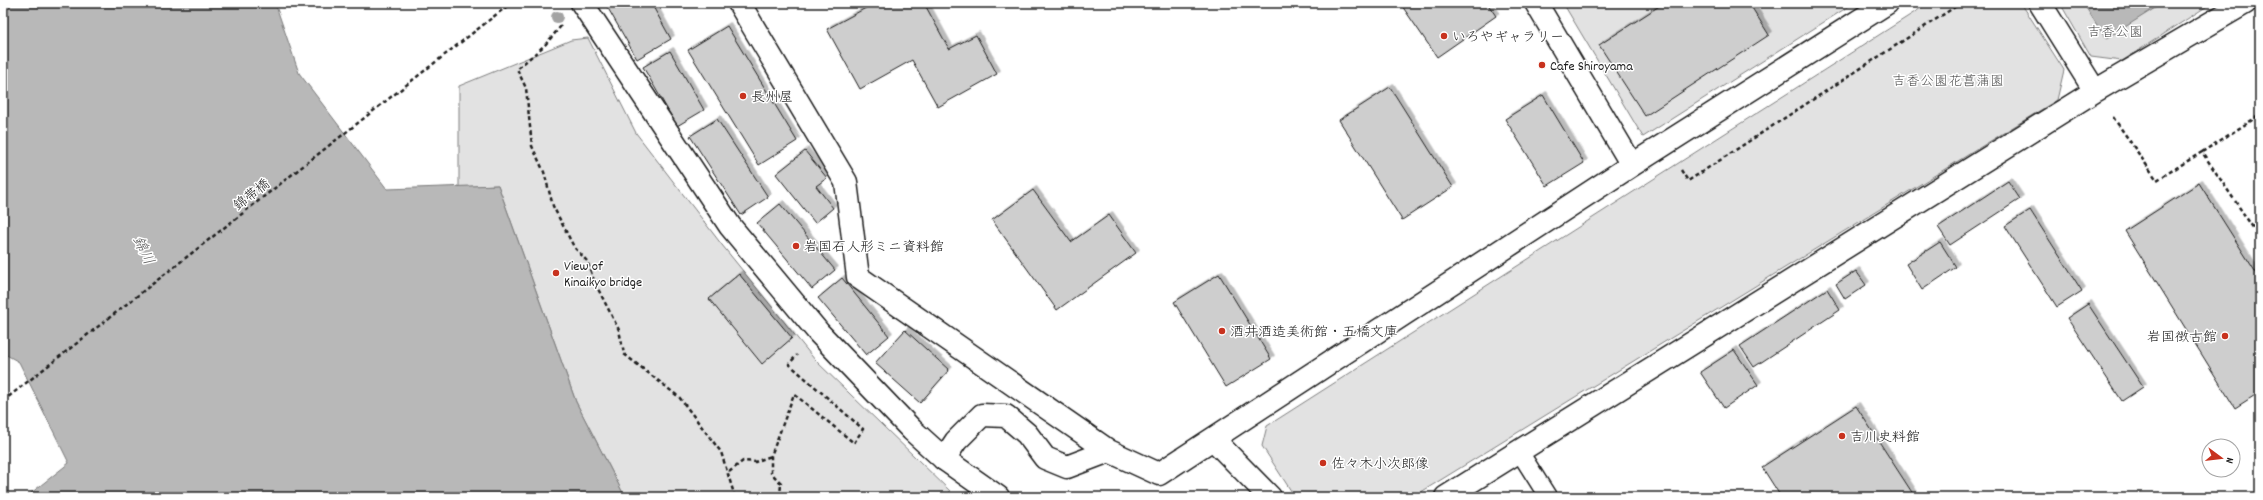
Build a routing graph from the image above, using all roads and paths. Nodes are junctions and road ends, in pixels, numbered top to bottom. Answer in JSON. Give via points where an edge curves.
{"nodes":[{"id":1,"x":511,"y":3,"type":"edge"},
{"id":2,"x":582,"y":3,"type":"edge"},
{"id":3,"x":739,"y":3,"type":"edge"},
{"id":4,"x":1536,"y":3,"type":"edge"},
{"id":5,"x":1887,"y":3,"type":"edge"},
{"id":6,"x":1961,"y":3,"type":"edge"},
{"id":7,"x":2040,"y":3,"type":"edge"},
{"id":8,"x":2245,"y":3,"type":"edge"},
{"id":9,"x":545,"y":45,"type":"dead end"},
{"id":10,"x":2095,"y":91,"type":"junction"},
{"id":11,"x":2260,"y":115,"type":"edge"},
{"id":12,"x":2202,"y":152,"type":"junction"},
{"id":13,"x":1632,"y":165,"type":"junction"},
{"id":14,"x":1688,"y":181,"type":"dead end"},
{"id":15,"x":2260,"y":238,"type":"edge"},
{"id":16,"x":819,"y":333,"type":"junction"},
{"id":17,"x":3,"y":401,"type":"edge"},
{"id":18,"x":1213,"y":439,"type":"junction"},
{"id":19,"x":1109,"y":451,"type":"junction"},
{"id":20,"x":1519,"y":451,"type":"junction"},
{"id":21,"x":771,"y":456,"type":"junction"},
{"id":22,"x":944,"y":459,"type":"junction"},
{"id":23,"x":729,"y":472,"type":"junction"},
{"id":24,"x":735,"y":497,"type":"edge"},
{"id":25,"x":780,"y":497,"type":"edge"},
{"id":26,"x":998,"y":497,"type":"edge"},
{"id":27,"x":1270,"y":497,"type":"edge"},
{"id":28,"x":1446,"y":497,"type":"edge"},
{"id":29,"x":1548,"y":497,"type":"edge"}],
"edges":[{"from":1,"to":17,"type":"path","name":"錦帯橋"},
{"from":2,"to":16,"type":"street","via":[[730,226]]},
{"from":3,"to":19,"type":"street","via":[[846,182],[858,278]]},
{"from":4,"to":13,"type":"street"},
{"from":5,"to":13,"type":"street"},
{"from":6,"to":14,"type":"path"},
{"from":7,"to":10,"type":"street"},
{"from":8,"to":10,"type":"street"},
{"from":9,"to":23,"type":"path","via":[[517,69],[526,88],[532,146],[544,172],[553,206],[574,247],[587,262],[619,330],[624,354],[679,397],[721,452]]},
{"from":10,"to":12,"type":"path","via":[[2157,180]]},
{"from":10,"to":20,"type":"street"},
{"from":11,"to":12,"type":"path"},
{"from":12,"to":15,"type":"path"},
{"from":13,"to":18,"type":"street"},
{"from":16,"to":21,"type":"path","via":[[789,364],[863,429],[854,443],[794,394]]},
{"from":16,"to":22,"type":"street","via":[[912,430]]},
{"from":18,"to":19,"type":"street","via":[[1159,474]]},
{"from":18,"to":27,"type":"street"},
{"from":19,"to":22,"type":"street","via":[[1066,467],[1045,458],[1027,434],[1006,416],[982,415],[956,441]]},
{"from":20,"to":28,"type":"street"},
{"from":20,"to":29,"type":"lane"},
{"from":21,"to":23,"type":"path","via":[[755,462],[743,461]]},
{"from":21,"to":25,"type":"path","via":[[771,473],[781,483]]},
{"from":22,"to":26,"type":"street"},
{"from":23,"to":24,"type":"path"}]}
